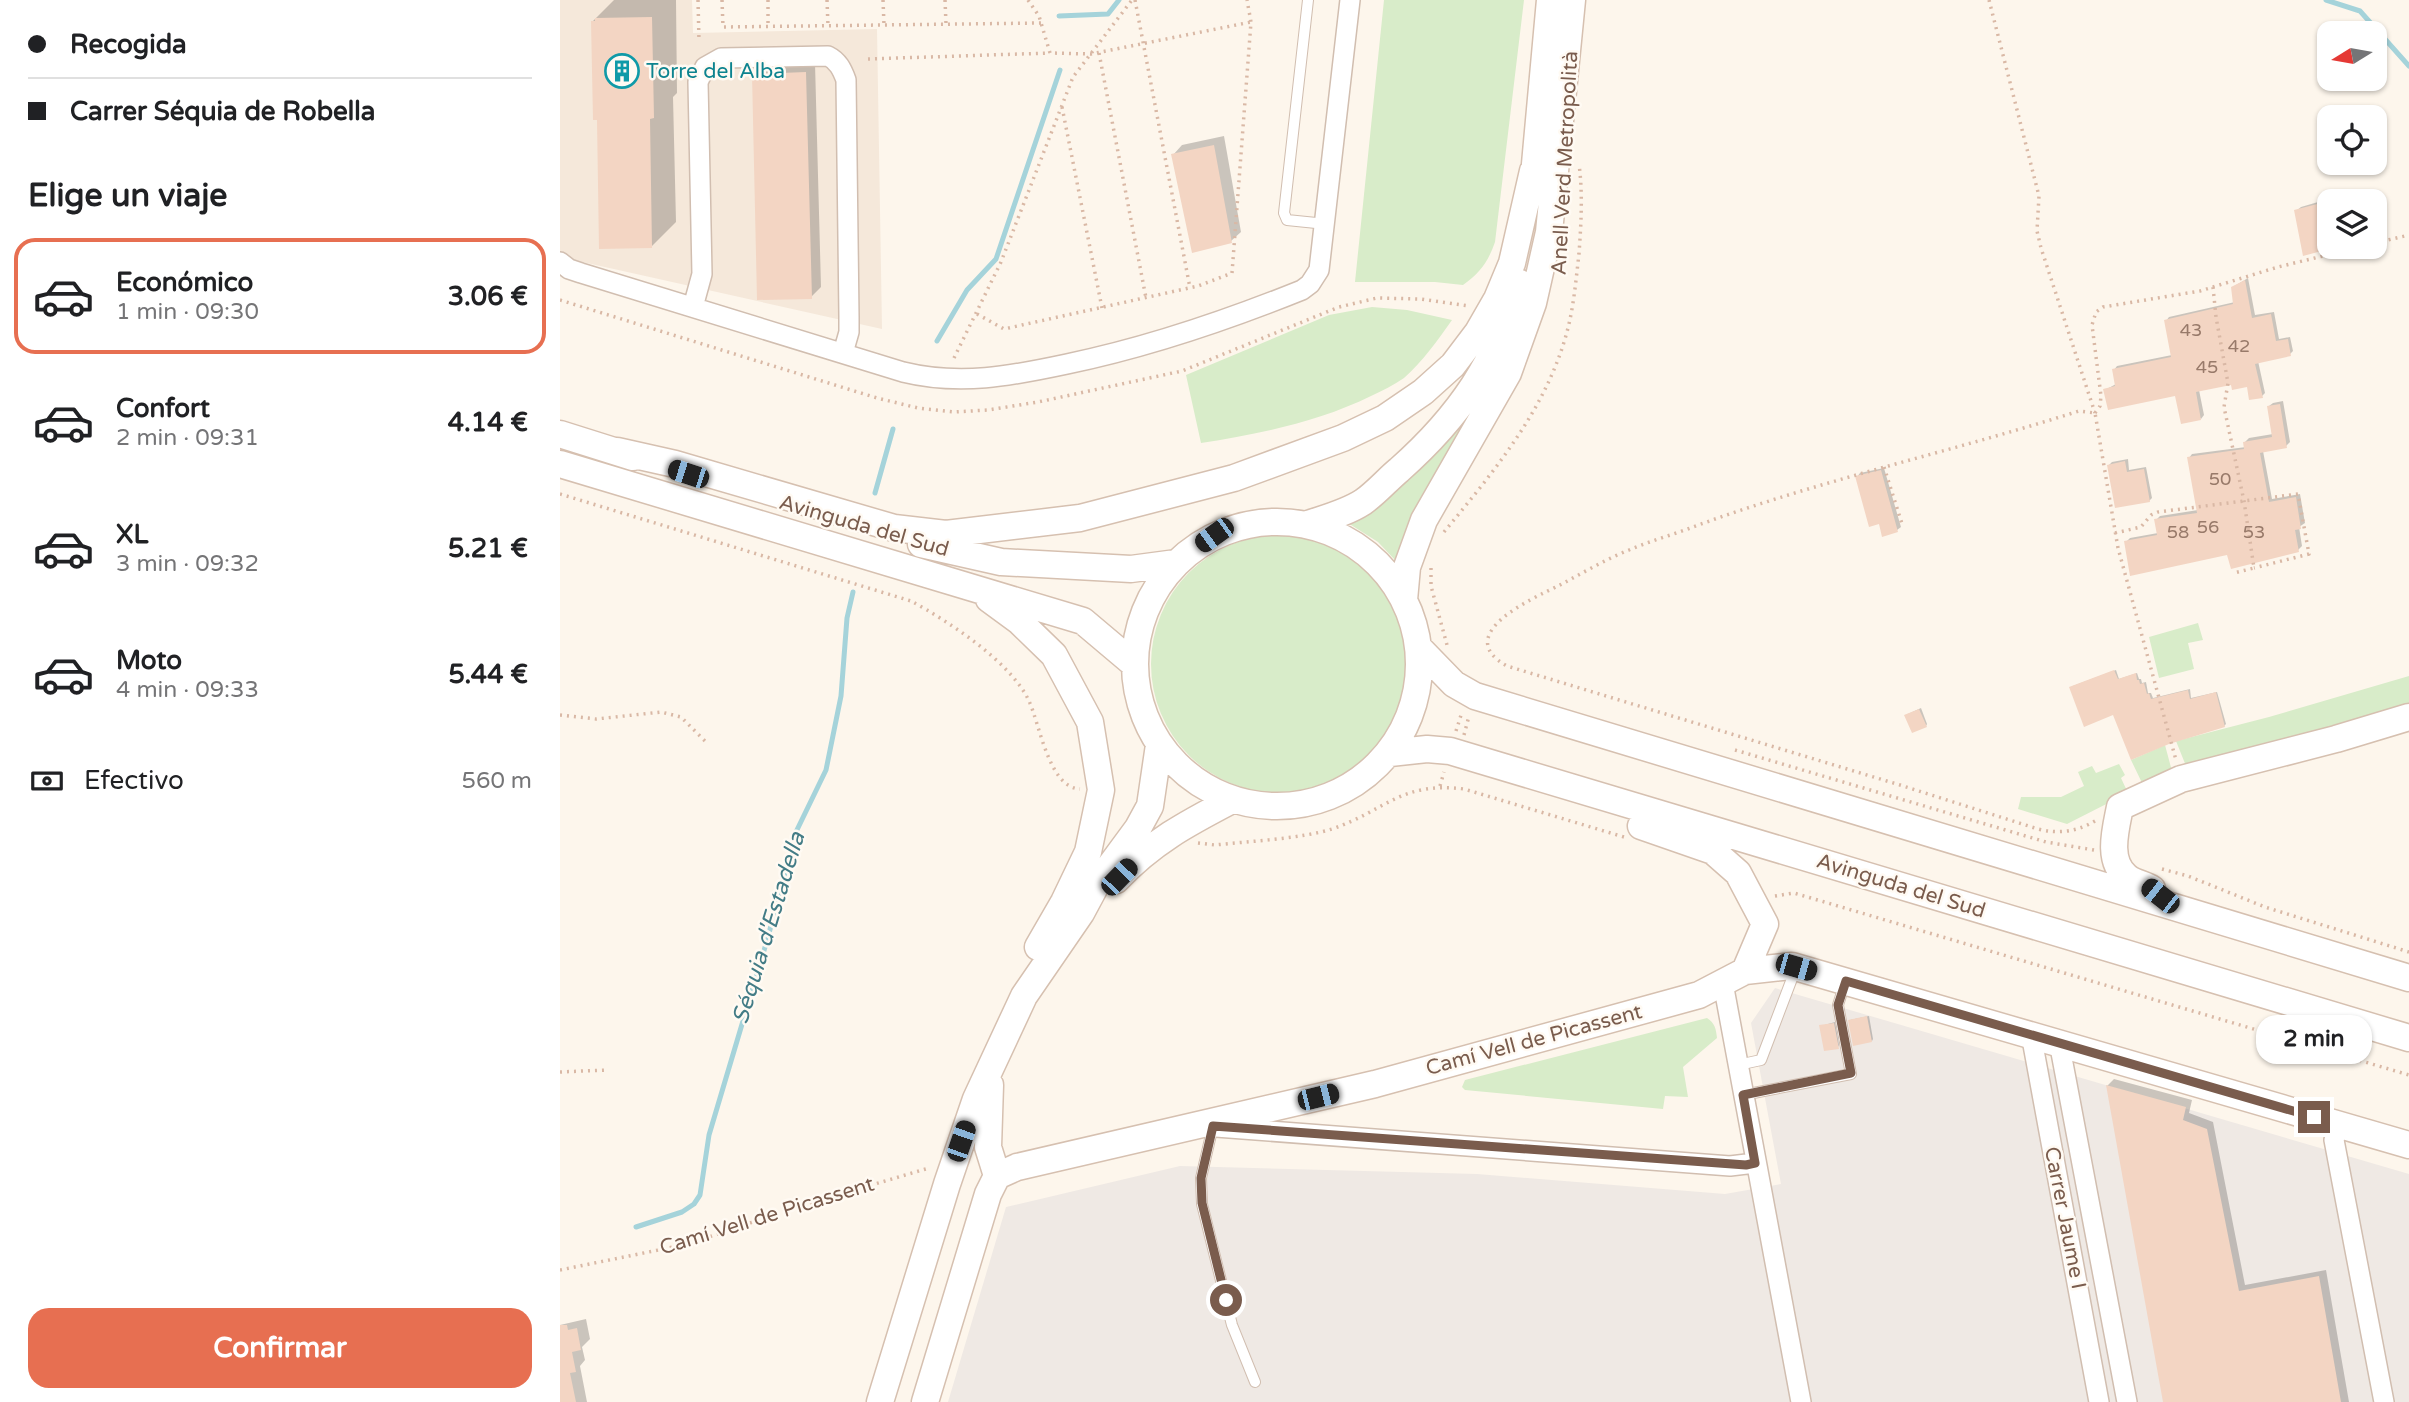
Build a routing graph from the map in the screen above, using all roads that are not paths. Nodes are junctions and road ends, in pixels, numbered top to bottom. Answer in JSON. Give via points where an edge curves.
{"nodes":[{"id":1,"x":1308,"y":0,"type":"edge"},
{"id":2,"x":1350,"y":0,"type":"edge"},
{"id":3,"x":1550,"y":0,"type":"edge"},
{"id":4,"x":1572,"y":0,"type":"edge"},
{"id":5,"x":1533,"y":171,"type":"junction"},
{"id":6,"x":1326,"y":224,"type":"junction"},
{"id":7,"x":560,"y":262,"type":"edge"},
{"id":8,"x":693,"y":307,"type":"junction"},
{"id":9,"x":843,"y":353,"type":"junction"},
{"id":10,"x":560,"y":434,"type":"edge"},
{"id":11,"x":617,"y":452,"type":"junction"},
{"id":12,"x":560,"y":464,"type":"edge"},
{"id":13,"x":1308,"y":524,"type":"junction"},
{"id":14,"x":1176,"y":563,"type":"junction"},
{"id":15,"x":970,"y":586,"type":"junction"},
{"id":16,"x":1404,"y":600,"type":"junction"},
{"id":17,"x":1419,"y":648,"type":"junction"},
{"id":18,"x":1134,"y":664,"type":"junction"},
{"id":19,"x":2409,"y":717,"type":"edge"},
{"id":20,"x":1159,"y":745,"type":"junction"},
{"id":21,"x":1390,"y":753,"type":"junction"},
{"id":22,"x":1515,"y":771,"type":"junction"},
{"id":23,"x":1232,"y":800,"type":"junction"},
{"id":24,"x":2175,"y":908,"type":"junction"},
{"id":25,"x":1081,"y":913,"type":"junction"},
{"id":26,"x":1765,"y":924,"type":"junction"},
{"id":27,"x":1794,"y":967,"type":"junction"},
{"id":28,"x":1734,"y":977,"type":"junction"},
{"id":29,"x":2409,"y":978,"type":"edge"},
{"id":30,"x":1846,"y":981,"type":"junction"},
{"id":31,"x":1024,"y":996,"type":"junction"},
{"id":32,"x":2031,"y":1034,"type":"junction"},
{"id":33,"x":2409,"y":1038,"type":"edge"},
{"id":34,"x":2059,"y":1042,"type":"junction"},
{"id":35,"x":993,"y":1060,"type":"junction"},
{"id":36,"x":1738,"y":1065,"type":"junction"},
{"id":37,"x":1743,"y":1095,"type":"junction"},
{"id":38,"x":1318,"y":1097,"type":"junction"},
{"id":39,"x":2339,"y":1124,"type":"junction"},
{"id":40,"x":1205,"y":1126,"type":"junction"},
{"id":41,"x":1319,"y":1135,"type":"junction"},
{"id":42,"x":2409,"y":1145,"type":"edge"},
{"id":43,"x":1755,"y":1163,"type":"junction"},
{"id":44,"x":997,"y":1176,"type":"junction"},
{"id":45,"x":1255,"y":1382,"type":"dead end"},
{"id":46,"x":880,"y":1402,"type":"edge"},
{"id":47,"x":925,"y":1402,"type":"edge"},
{"id":48,"x":1801,"y":1402,"type":"edge"},
{"id":49,"x":2099,"y":1402,"type":"edge"},
{"id":50,"x":2127,"y":1402,"type":"edge"},
{"id":51,"x":2384,"y":1402,"type":"edge"}],
"edges":[{"from":1,"to":6,"type":"lane","via":[[1284,213],[1290,221]]},
{"from":2,"to":6,"type":"street"},
{"from":3,"to":5,"type":"main road"},
{"from":4,"to":16,"type":"main road","via":[[1549,232],[1533,303],[1508,373],[1424,520],[1408,567]]},
{"from":5,"to":11,"type":"main road","via":[[1512,263],[1497,299],[1452,365],[1385,418],[1234,478],[1080,519],[946,534],[894,528],[676,464]]},
{"from":5,"to":13,"type":"main road","via":[[1533,213],[1521,279],[1512,311],[1484,370],[1448,423],[1363,502]]},
{"from":6,"to":9,"type":"street","via":[[1320,270],[1302,290],[1153,344],[1046,369],[966,380],[926,378]]},
{"from":7,"to":8,"type":"street","via":[[581,273]]},
{"from":8,"to":9,"type":"street"},
{"from":8,"to":9,"type":"street","via":[[702,274],[701,74],[720,58],[828,56],[846,80],[849,325]]},
{"from":10,"to":11,"type":"main road","name":"Avinguda del Sud"},
{"from":11,"to":14,"type":"main road","name":"Avinguda del Sud","via":[[890,537],[1001,562],[1131,569]]},
{"from":12,"to":15,"type":"main road","name":"Avinguda del Sud"},
{"from":13,"to":14,"type":"main road","via":[[1260,521],[1214,535]]},
{"from":13,"to":16,"type":"main road","via":[[1344,537],[1376,560]]},
{"from":14,"to":18,"type":"main road","via":[[1153,592],[1139,627]]},
{"from":15,"to":18,"type":"main road","name":"Avinguda del Sud","via":[[1083,621]]},
{"from":15,"to":31,"type":"main road","via":[[1019,621],[1054,655],[1090,722],[1101,790],[1088,852],[1032,957]]},
{"from":16,"to":17,"type":"main road"},
{"from":17,"to":21,"type":"main road","via":[[1419,685],[1409,721]]},
{"from":17,"to":24,"type":"main road","via":[[1454,684],[1475,696]]},
{"from":18,"to":20,"type":"main road","via":[[1141,706]]},
{"from":19,"to":24,"type":"main road","via":[[2181,779],[2120,807],[2114,834],[2120,870]]},
{"from":20,"to":23,"type":"main road","via":[[1191,778]]},
{"from":20,"to":25,"type":"main road","via":[[1150,806]]},
{"from":21,"to":22,"type":"main road","name":"Avinguda del Sud","via":[[1450,751]]},
{"from":21,"to":23,"type":"main road","via":[[1358,783],[1319,802],[1275,807]]},
{"from":22,"to":26,"type":"main road","via":[[1567,799],[1713,851],[1738,873]]},
{"from":22,"to":33,"type":"main road","name":"Avinguda del Sud"},
{"from":23,"to":25,"type":"main road","via":[[1177,828],[1134,860]]},
{"from":24,"to":29,"type":"main road"},
{"from":25,"to":31,"type":"main road"},
{"from":26,"to":27,"type":"main road"},
{"from":26,"to":28,"type":"main road"},
{"from":27,"to":28,"type":"main road","name":"Camí Vell de Picassent"},
{"from":27,"to":30,"type":"main road"},
{"from":27,"to":36,"type":"lane","via":[[1761,1060]]},
{"from":28,"to":36,"type":"street"},
{"from":28,"to":38,"type":"main road","name":"Camí Vell de Picassent","via":[[1699,995]]},
{"from":30,"to":32,"type":"main road"},
{"from":30,"to":37,"type":"lane","via":[[1838,1005],[1851,1073]]},
{"from":31,"to":35,"type":"main road"},
{"from":32,"to":34,"type":"main road"},
{"from":32,"to":49,"type":"street","name":"Carrer Jaume I"},
{"from":34,"to":39,"type":"main road"},
{"from":34,"to":50,"type":"street","name":"Carrer Jaume I"},
{"from":35,"to":44,"type":"main road","via":[[988,1147]]},
{"from":35,"to":46,"type":"main road","via":[[947,1184]]},
{"from":36,"to":37,"type":"street"},
{"from":37,"to":43,"type":"street"},
{"from":38,"to":40,"type":"main road","name":"Camí Vell de Picassent"},
{"from":38,"to":41,"type":"street","via":[[1315,1118]]},
{"from":39,"to":42,"type":"main road"},
{"from":39,"to":51,"type":"street","via":[[2334,1140]]},
{"from":40,"to":41,"type":"street","name":"Camí Vell de Picassent"},
{"from":40,"to":44,"type":"main road","name":"Camí Vell de Picassent","via":[[1017,1167]]},
{"from":40,"to":45,"type":"lane","via":[[1202,1203],[1232,1325]]},
{"from":41,"to":43,"type":"street","name":"Camí Vell de Picassent","via":[[1730,1166]]},
{"from":43,"to":48,"type":"street"},
{"from":44,"to":47,"type":"main road"}]}
